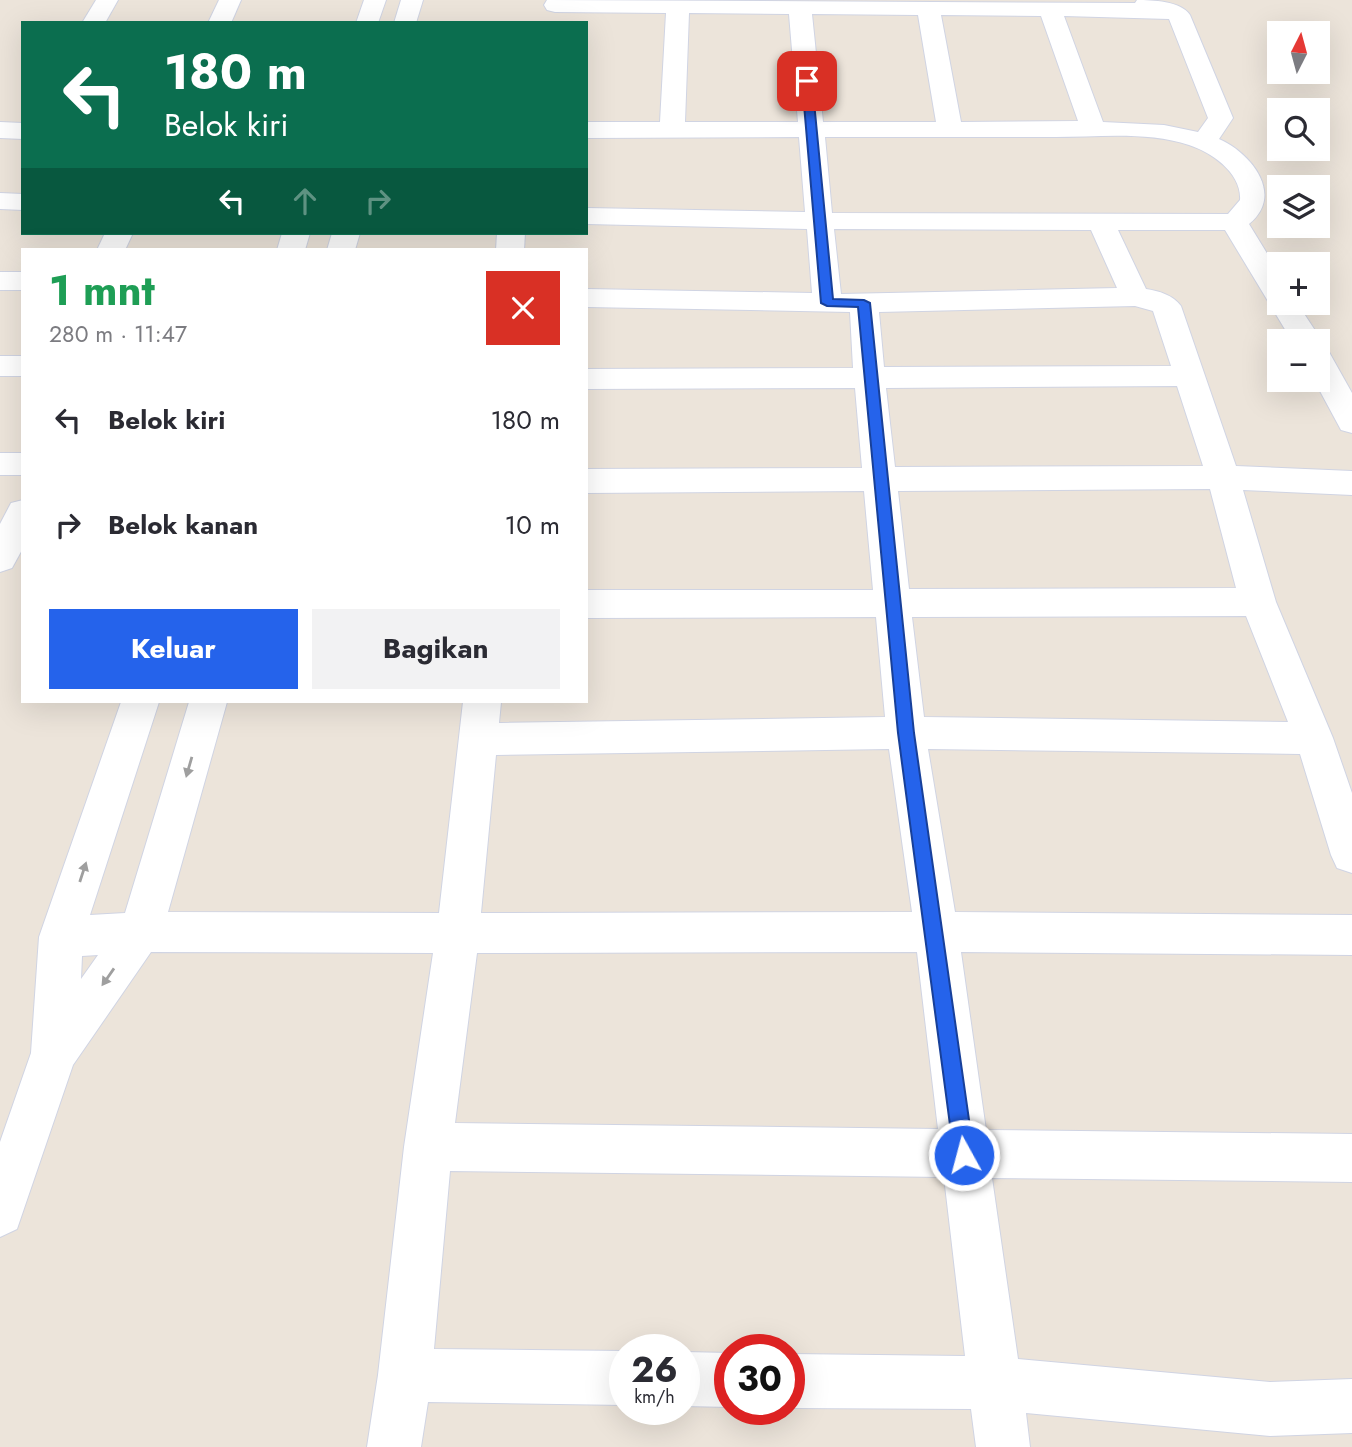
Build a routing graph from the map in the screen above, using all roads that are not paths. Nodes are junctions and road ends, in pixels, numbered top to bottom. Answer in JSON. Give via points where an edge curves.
{"nodes":[{"id":1,"x":107,"y":0,"type":"edge"},
{"id":2,"x":230,"y":0,"type":"edge"},
{"id":3,"x":375,"y":0,"type":"edge"},
{"id":4,"x":412,"y":0,"type":"edge"},
{"id":5,"x":1133,"y":0,"type":"edge"},
{"id":6,"x":678,"y":7,"type":"junction"},
{"id":7,"x":800,"y":8,"type":"junction"},
{"id":8,"x":928,"y":8,"type":"junction"},
{"id":9,"x":554,"y":9,"type":"edge"},
{"id":10,"x":1050,"y":9,"type":"junction"},
{"id":11,"x":1165,"y":10,"type":"junction"},
{"id":12,"x":94,"y":21,"type":"edge"},
{"id":13,"x":220,"y":21,"type":"edge"},
{"id":14,"x":369,"y":21,"type":"edge"},
{"id":15,"x":406,"y":21,"type":"edge"},
{"id":16,"x":950,"y":129,"type":"junction"},
{"id":17,"x":0,"y":130,"type":"edge"},
{"id":18,"x":588,"y":130,"type":"edge"},
{"id":19,"x":812,"y":130,"type":"junction"},
{"id":20,"x":1093,"y":130,"type":"junction"},
{"id":21,"x":21,"y":131,"type":"edge"},
{"id":22,"x":672,"y":131,"type":"junction"},
{"id":23,"x":1205,"y":140,"type":"junction"},
{"id":24,"x":0,"y":201,"type":"edge"},
{"id":25,"x":21,"y":202,"type":"edge"},
{"id":26,"x":588,"y":216,"type":"edge"},
{"id":27,"x":1100,"y":220,"type":"junction"},
{"id":28,"x":821,"y":221,"type":"junction"},
{"id":29,"x":1234,"y":222,"type":"junction"},
{"id":30,"x":1267,"y":276,"type":"edge"},
{"id":31,"x":0,"y":281,"type":"edge"},
{"id":32,"x":21,"y":281,"type":"edge"},
{"id":33,"x":1135,"y":297,"type":"junction"},
{"id":34,"x":588,"y":298,"type":"edge"},
{"id":35,"x":845,"y":303,"type":"junction"},
{"id":36,"x":0,"y":366,"type":"edge"},
{"id":37,"x":21,"y":366,"type":"edge"},
{"id":38,"x":1330,"y":372,"type":"edge"},
{"id":39,"x":869,"y":376,"type":"junction"},
{"id":40,"x":1189,"y":376,"type":"junction"},
{"id":41,"x":588,"y":379,"type":"edge"},
{"id":42,"x":1343,"y":386,"type":"edge"},
{"id":43,"x":1352,"y":422,"type":"edge"},
{"id":44,"x":0,"y":464,"type":"edge"},
{"id":45,"x":21,"y":464,"type":"edge"},
{"id":46,"x":1223,"y":477,"type":"junction"},
{"id":47,"x":879,"y":478,"type":"junction"},
{"id":48,"x":588,"y":481,"type":"edge"},
{"id":49,"x":1352,"y":483,"type":"edge"},
{"id":50,"x":21,"y":516,"type":"edge"},
{"id":51,"x":0,"y":559,"type":"edge"},
{"id":52,"x":1258,"y":602,"type":"junction"},
{"id":53,"x":588,"y":604,"type":"edge"},
{"id":54,"x":892,"y":604,"type":"junction"},
{"id":55,"x":140,"y":703,"type":"edge"},
{"id":56,"x":208,"y":703,"type":"edge"},
{"id":57,"x":480,"y":720,"type":"edge"},
{"id":58,"x":906,"y":733,"type":"junction"},
{"id":59,"x":1314,"y":738,"type":"junction"},
{"id":60,"x":1352,"y":855,"type":"edge"},
{"id":61,"x":936,"y":930,"type":"junction"},
{"id":62,"x":141,"y":931,"type":"junction"},
{"id":63,"x":458,"y":933,"type":"junction"},
{"id":64,"x":1352,"y":935,"type":"edge"},
{"id":65,"x":61,"y":937,"type":"junction"},
{"id":66,"x":54,"y":1053,"type":"junction"},
{"id":67,"x":428,"y":1147,"type":"junction"},
{"id":68,"x":964,"y":1155,"type":"junction"},
{"id":69,"x":1352,"y":1158,"type":"edge"},
{"id":70,"x":0,"y":1212,"type":"edge"},
{"id":71,"x":405,"y":1376,"type":"junction"},
{"id":72,"x":609,"y":1378,"type":"edge"},
{"id":73,"x":805,"y":1381,"type":"edge"},
{"id":74,"x":995,"y":1383,"type":"junction"},
{"id":75,"x":1352,"y":1406,"type":"edge"},
{"id":76,"x":394,"y":1447,"type":"edge"},
{"id":77,"x":1003,"y":1447,"type":"edge"}],
"edges":[{"from":1,"to":12,"type":"street"},
{"from":2,"to":13,"type":"street"},
{"from":3,"to":14,"type":"street"},
{"from":4,"to":15,"type":"street"},
{"from":5,"to":11,"type":"street"},
{"from":6,"to":7,"type":"street"},
{"from":6,"to":9,"type":"street"},
{"from":6,"to":22,"type":"street"},
{"from":7,"to":8,"type":"street"},
{"from":7,"to":19,"type":"street"},
{"from":8,"to":10,"type":"street"},
{"from":8,"to":16,"type":"street"},
{"from":10,"to":11,"type":"street"},
{"from":10,"to":20,"type":"street"},
{"from":11,"to":23,"type":"street","via":[[1179,15],[1221,118]]},
{"from":16,"to":19,"type":"street"},
{"from":16,"to":20,"type":"street"},
{"from":17,"to":21,"type":"street"},
{"from":18,"to":22,"type":"street"},
{"from":19,"to":22,"type":"street"},
{"from":19,"to":28,"type":"street"},
{"from":20,"to":23,"type":"street"},
{"from":23,"to":29,"type":"street","via":[[1232,158],[1253,190],[1247,214]]},
{"from":24,"to":25,"type":"street"},
{"from":26,"to":28,"type":"street"},
{"from":27,"to":28,"type":"street"},
{"from":27,"to":29,"type":"street"},
{"from":27,"to":33,"type":"street"},
{"from":28,"to":35,"type":"street"},
{"from":29,"to":30,"type":"street"},
{"from":31,"to":32,"type":"street"},
{"from":33,"to":35,"type":"street"},
{"from":33,"to":40,"type":"street","via":[[1166,306]]},
{"from":34,"to":35,"type":"street"},
{"from":35,"to":39,"type":"street"},
{"from":36,"to":37,"type":"street"},
{"from":38,"to":42,"type":"street"},
{"from":39,"to":40,"type":"street"},
{"from":39,"to":41,"type":"street"},
{"from":39,"to":47,"type":"street"},
{"from":40,"to":46,"type":"street"},
{"from":42,"to":43,"type":"street"},
{"from":44,"to":45,"type":"street"},
{"from":46,"to":47,"type":"street"},
{"from":46,"to":49,"type":"street"},
{"from":46,"to":52,"type":"street"},
{"from":47,"to":48,"type":"street"},
{"from":47,"to":54,"type":"street"},
{"from":50,"to":51,"type":"street"},
{"from":52,"to":54,"type":"street"},
{"from":52,"to":59,"type":"street"},
{"from":53,"to":54,"type":"street"},
{"from":54,"to":58,"type":"street"},
{"from":65,"to":55,"type":"street","one_way":true},
{"from":56,"to":62,"type":"street","one_way":true},
{"from":57,"to":58,"type":"street"},
{"from":57,"to":63,"type":"street"},
{"from":58,"to":59,"type":"street"},
{"from":58,"to":61,"type":"street"},
{"from":59,"to":60,"type":"street"},
{"from":61,"to":63,"type":"street"},
{"from":61,"to":64,"type":"street"},
{"from":61,"to":68,"type":"street"},
{"from":62,"to":63,"type":"street"},
{"from":62,"to":65,"type":"street"},
{"from":62,"to":66,"type":"street","one_way":true},
{"from":63,"to":67,"type":"street"},
{"from":65,"to":66,"type":"street"},
{"from":66,"to":70,"type":"street"},
{"from":67,"to":68,"type":"street"},
{"from":67,"to":71,"type":"street"},
{"from":68,"to":69,"type":"street"},
{"from":68,"to":74,"type":"street"},
{"from":71,"to":72,"type":"street"},
{"from":71,"to":76,"type":"street"},
{"from":73,"to":74,"type":"street"},
{"from":74,"to":75,"type":"street","via":[[1270,1409]]},
{"from":74,"to":77,"type":"street"}]}
